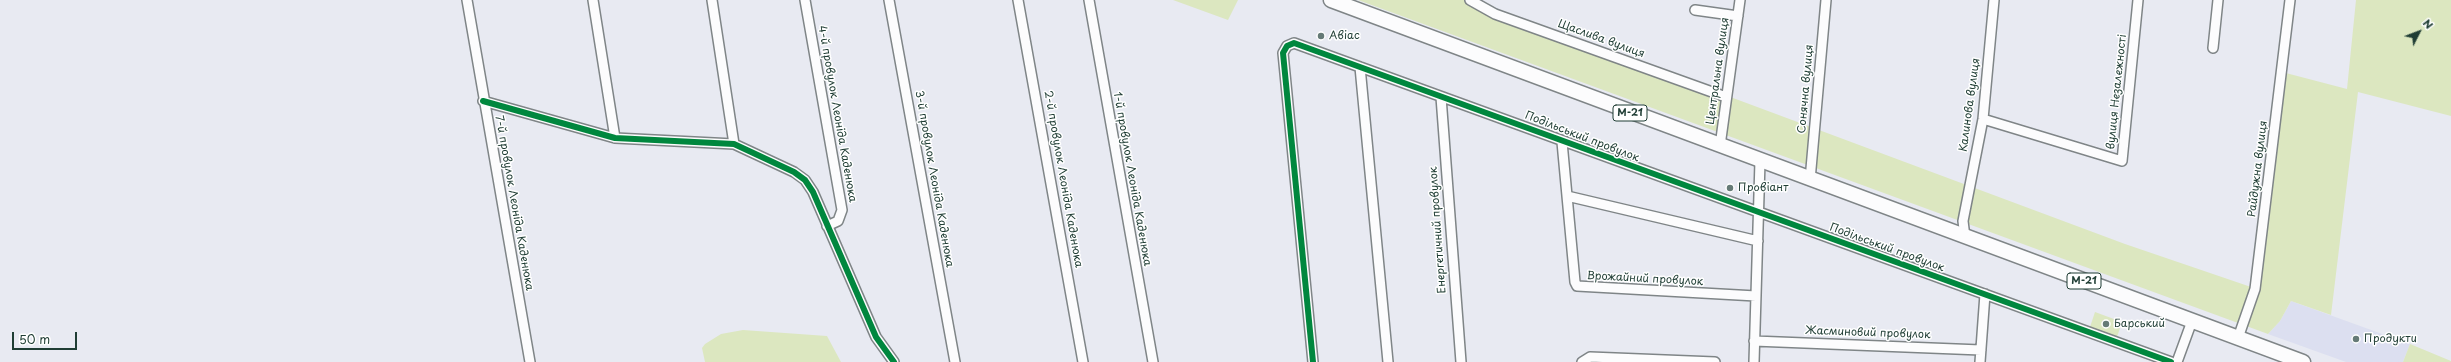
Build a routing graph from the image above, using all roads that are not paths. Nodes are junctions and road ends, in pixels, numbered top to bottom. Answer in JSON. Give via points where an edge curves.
{"nodes":[{"id":1,"x":467,"y":0,"type":"edge"},
{"id":2,"x":593,"y":0,"type":"edge"},
{"id":3,"x":712,"y":0,"type":"edge"},
{"id":4,"x":805,"y":0,"type":"edge"},
{"id":5,"x":889,"y":0,"type":"edge"},
{"id":6,"x":1018,"y":0,"type":"edge"},
{"id":7,"x":1089,"y":0,"type":"edge"},
{"id":8,"x":1331,"y":0,"type":"edge"},
{"id":9,"x":1470,"y":0,"type":"edge"},
{"id":10,"x":1740,"y":0,"type":"edge"},
{"id":11,"x":1826,"y":0,"type":"edge"},
{"id":12,"x":1994,"y":0,"type":"edge"},
{"id":13,"x":2138,"y":0,"type":"edge"},
{"id":14,"x":2218,"y":0,"type":"edge"},
{"id":15,"x":2290,"y":0,"type":"edge"},
{"id":16,"x":1695,"y":10,"type":"dead end"},
{"id":17,"x":1738,"y":16,"type":"junction"},
{"id":18,"x":2213,"y":48,"type":"dead end"},
{"id":19,"x":1360,"y":67,"type":"junction"},
{"id":20,"x":1441,"y":97,"type":"junction"},
{"id":21,"x":1726,"y":97,"type":"junction"},
{"id":22,"x":483,"y":101,"type":"junction"},
{"id":23,"x":1983,"y":118,"type":"junction"},
{"id":24,"x":615,"y":138,"type":"junction"},
{"id":25,"x":1562,"y":142,"type":"junction"},
{"id":26,"x":734,"y":144,"type":"junction"},
{"id":27,"x":1720,"y":146,"type":"junction"},
{"id":28,"x":1760,"y":160,"type":"junction"},
{"id":29,"x":1810,"y":180,"type":"junction"},
{"id":30,"x":1567,"y":196,"type":"junction"},
{"id":31,"x":1759,"y":213,"type":"junction"},
{"id":32,"x":827,"y":226,"type":"junction"},
{"id":33,"x":1964,"y":236,"type":"junction"},
{"id":34,"x":1758,"y":241,"type":"junction"},
{"id":35,"x":1985,"y":294,"type":"junction"},
{"id":36,"x":1756,"y":296,"type":"junction"},
{"id":37,"x":2192,"y":321,"type":"junction"},
{"id":38,"x":2238,"y":338,"type":"junction"},
{"id":39,"x":1754,"y":341,"type":"junction"},
{"id":40,"x":1980,"y":350,"type":"junction"},
{"id":41,"x":530,"y":362,"type":"edge"},
{"id":42,"x":894,"y":362,"type":"edge"},
{"id":43,"x":955,"y":362,"type":"edge"},
{"id":44,"x":1084,"y":362,"type":"edge"},
{"id":45,"x":1153,"y":362,"type":"edge"},
{"id":46,"x":1313,"y":362,"type":"edge"},
{"id":47,"x":1388,"y":362,"type":"edge"},
{"id":48,"x":1461,"y":362,"type":"edge"},
{"id":49,"x":1582,"y":362,"type":"edge"},
{"id":50,"x":1715,"y":362,"type":"edge"},
{"id":51,"x":1754,"y":362,"type":"edge"},
{"id":52,"x":1980,"y":362,"type":"edge"},
{"id":53,"x":2171,"y":362,"type":"edge"},
{"id":54,"x":2177,"y":362,"type":"edge"},
{"id":55,"x":2304,"y":362,"type":"edge"}],
"edges":[{"from":1,"to":22,"type":"street","name":"7-й провулок Леоніда Каденюка"},
{"from":2,"to":24,"type":"street"},
{"from":3,"to":26,"type":"street"},
{"from":4,"to":32,"type":"street","name":"4-й провулок Леоніда Каденюка","via":[[842,210],[838,221]]},
{"from":5,"to":43,"type":"street","name":"3-й провулок Леоніда Каденюка"},
{"from":6,"to":44,"type":"street","name":"2-й провулок Леоніда Каденюка"},
{"from":7,"to":45,"type":"street","name":"1-й провулок Леоніда Каденюка"},
{"from":8,"to":27,"type":"highway","number":"М-21"},
{"from":9,"to":21,"type":"street","name":"Щаслива вулиця","via":[[1495,14]]},
{"from":10,"to":17,"type":"street","name":"Центральна вулиця"},
{"from":11,"to":29,"type":"street","name":"Сонячна вулиця"},
{"from":12,"to":23,"type":"street","name":"Калинова вулиця"},
{"from":13,"to":23,"type":"street","name":"вулиця Незалежності","via":[[2122,161]]},
{"from":14,"to":18,"type":"street"},
{"from":15,"to":38,"type":"street","name":"Райдужна вулиця","via":[[2255,289]]},
{"from":16,"to":17,"type":"street"},
{"from":17,"to":21,"type":"street","name":"Центральна вулиця"},
{"from":19,"to":20,"type":"street","name":"Подільський провулок"},
{"from":19,"to":46,"type":"street","name":"Подільський провулок","via":[[1298,44],[1287,46],[1282,53]]},
{"from":19,"to":47,"type":"street"},
{"from":20,"to":25,"type":"street","name":"Подільський провулок"},
{"from":20,"to":48,"type":"street","name":"Енергетичний провулок"},
{"from":21,"to":27,"type":"street","name":"Центральна вулиця"},
{"from":22,"to":24,"type":"street"},
{"from":22,"to":41,"type":"street","name":"7-й провулок Леоніда Каденюка"},
{"from":23,"to":33,"type":"street","name":"Калинова вулиця","via":[[1963,221]]},
{"from":24,"to":26,"type":"street"},
{"from":25,"to":30,"type":"street","name":"Врожайний провулок"},
{"from":25,"to":31,"type":"street","name":"Подільський провулок"},
{"from":26,"to":32,"type":"street","via":[[794,172],[805,180],[813,192]]},
{"from":27,"to":28,"type":"highway","number":"М-21"},
{"from":28,"to":29,"type":"highway","number":"М-21"},
{"from":28,"to":31,"type":"street"},
{"from":29,"to":33,"type":"highway","number":"М-21"},
{"from":30,"to":34,"type":"street"},
{"from":30,"to":36,"type":"street","name":"Врожайний провулок","via":[[1575,282],[1579,287]]},
{"from":31,"to":34,"type":"street"},
{"from":31,"to":35,"type":"street","name":"Подільський провулок"},
{"from":32,"to":42,"type":"street","via":[[876,337]]},
{"from":33,"to":37,"type":"highway","number":"М-21"},
{"from":34,"to":36,"type":"street"},
{"from":35,"to":40,"type":"street"},
{"from":35,"to":53,"type":"street","name":"Подільський провулок"},
{"from":36,"to":39,"type":"street"},
{"from":37,"to":38,"type":"highway","number":"М-21"},
{"from":37,"to":54,"type":"street"},
{"from":38,"to":55,"type":"highway","number":"М-21"},
{"from":39,"to":40,"type":"street","name":"Жасминовий провулок"},
{"from":39,"to":51,"type":"street"},
{"from":40,"to":52,"type":"street"},
{"from":49,"to":50,"type":"street","via":[[1590,357]]}]}
